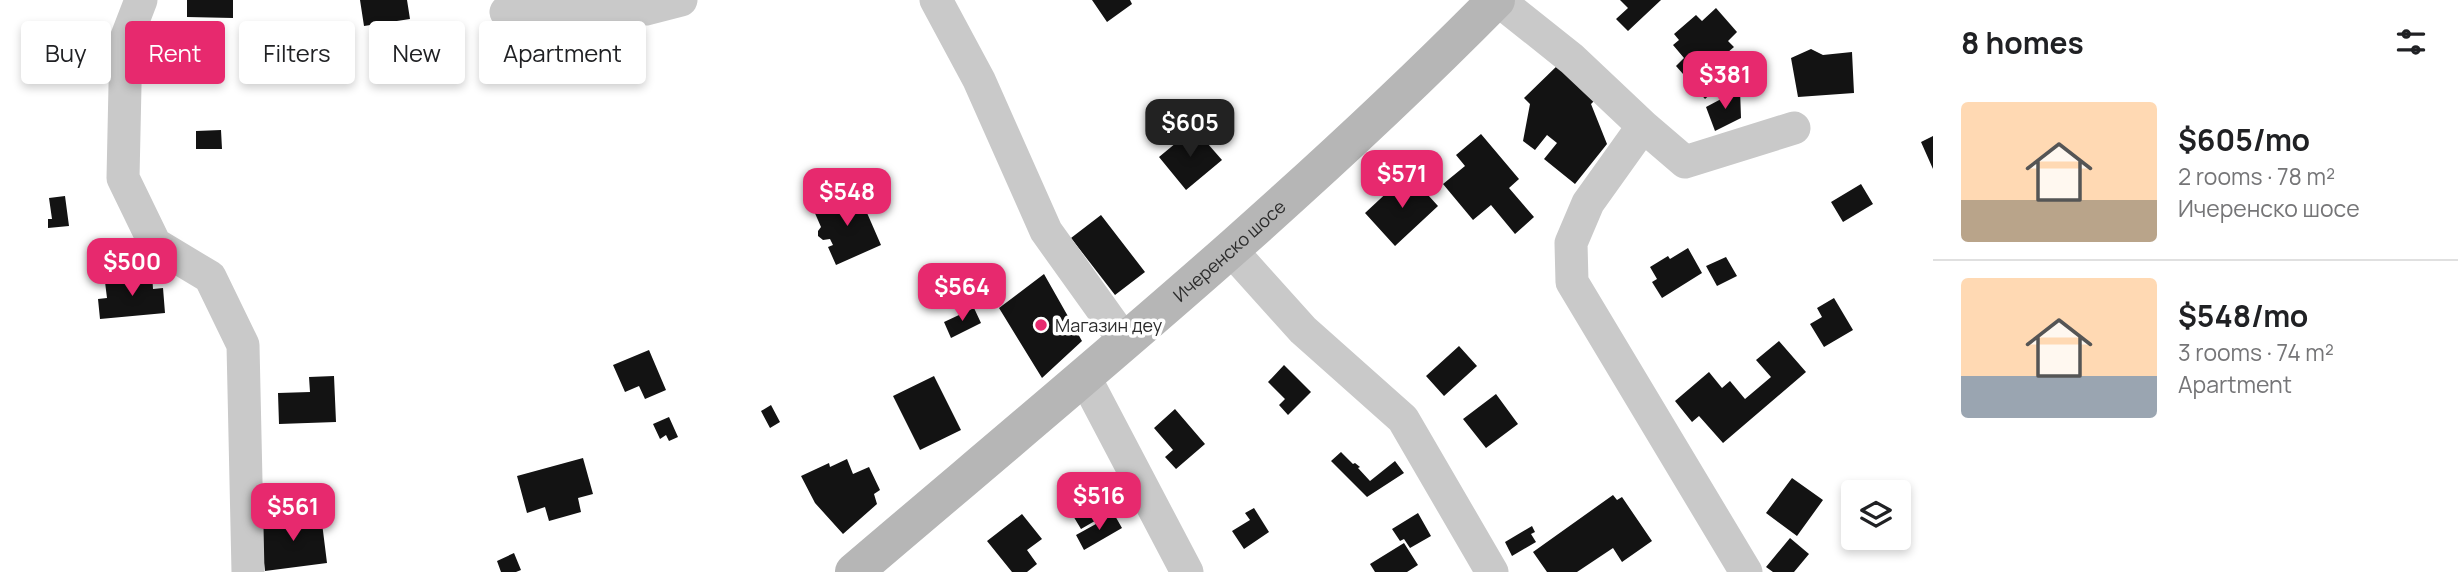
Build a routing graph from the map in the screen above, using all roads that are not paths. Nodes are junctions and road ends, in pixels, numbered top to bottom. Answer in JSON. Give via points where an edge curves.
{"nodes":[{"id":1,"x":141,"y":0,"type":"edge"},
{"id":2,"x":681,"y":0,"type":"edge"},
{"id":3,"x":936,"y":0,"type":"edge"},
{"id":4,"x":1497,"y":0,"type":"edge"},
{"id":5,"x":506,"y":12,"type":"dead end"},
{"id":6,"x":1643,"y":126,"type":"junction"},
{"id":7,"x":1794,"y":128,"type":"dead end"},
{"id":8,"x":1231,"y":250,"type":"junction"},
{"id":9,"x":1124,"y":340,"type":"junction"},
{"id":10,"x":1083,"y":376,"type":"junction"},
{"id":11,"x":248,"y":572,"type":"edge"},
{"id":12,"x":854,"y":572,"type":"edge"},
{"id":13,"x":1187,"y":572,"type":"edge"},
{"id":14,"x":1492,"y":572,"type":"edge"},
{"id":15,"x":1746,"y":572,"type":"edge"}],
"edges":[{"from":1,"to":11,"type":"street","via":[[125,39],[123,178],[155,244],[210,277],[243,345]]},
{"from":2,"to":5,"type":"street","via":[[646,9],[568,6]]},
{"from":3,"to":9,"type":"street","via":[[979,80],[1046,231]]},
{"from":4,"to":6,"type":"street","via":[[1572,59]]},
{"from":4,"to":8,"type":"street","name":"Ичеренско шосе"},
{"from":6,"to":7,"type":"street","via":[[1685,162]]},
{"from":6,"to":15,"type":"street","via":[[1588,203],[1571,243],[1572,282]]},
{"from":8,"to":9,"type":"street","name":"Ичеренско шосе"},
{"from":8,"to":14,"type":"street","via":[[1303,330],[1403,419]]},
{"from":9,"to":10,"type":"street","name":"Ичеренско шосе"},
{"from":10,"to":12,"type":"street","name":"Ичеренско шосе"},
{"from":10,"to":13,"type":"street"}]}
